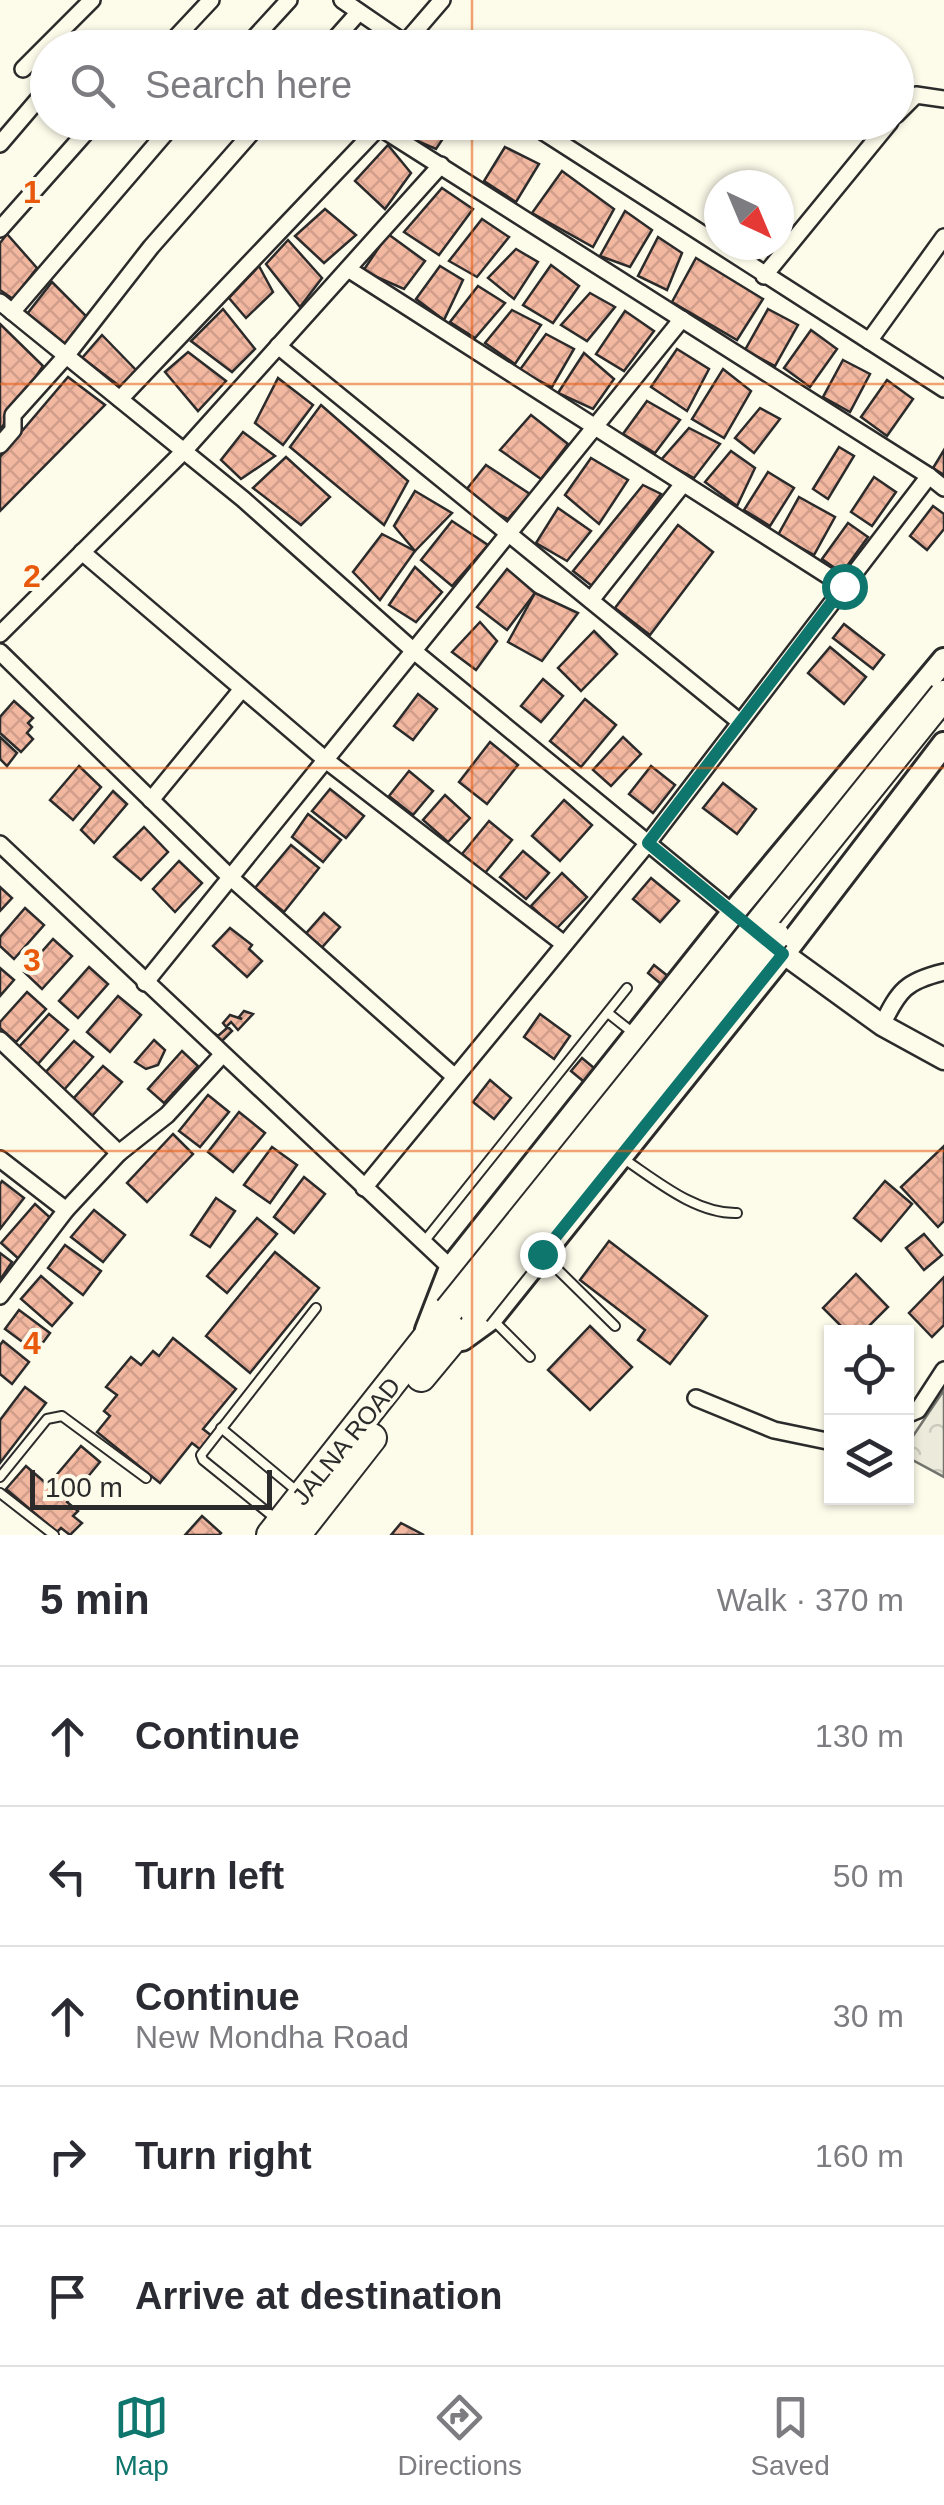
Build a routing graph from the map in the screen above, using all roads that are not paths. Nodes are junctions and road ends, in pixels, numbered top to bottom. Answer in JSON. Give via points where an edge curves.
{"nodes":[{"id":1,"x":92,"y":0,"type":"edge"},
{"id":2,"x":211,"y":0,"type":"edge"},
{"id":3,"x":289,"y":0,"type":"edge"},
{"id":4,"x":342,"y":0,"type":"edge"},
{"id":5,"x":442,"y":0,"type":"edge"},
{"id":6,"x":359,"y":12,"type":"junction"},
{"id":7,"x":63,"y":30,"type":"edge"},
{"id":8,"x":183,"y":30,"type":"edge"},
{"id":9,"x":262,"y":30,"type":"edge"},
{"id":10,"x":343,"y":30,"type":"edge"},
{"id":11,"x":386,"y":30,"type":"edge"},
{"id":12,"x":419,"y":30,"type":"edge"},
{"id":13,"x":30,"y":64,"type":"edge"},
{"id":14,"x":24,"y":70,"type":"dead end"},
{"id":15,"x":914,"y":97,"type":"edge"},
{"id":16,"x":944,"y":99,"type":"edge"},
{"id":17,"x":30,"y":107,"type":"edge"},
{"id":18,"x":79,"y":140,"type":"edge"},
{"id":19,"x":159,"y":140,"type":"edge"},
{"id":20,"x":245,"y":140,"type":"edge"},
{"id":21,"x":367,"y":140,"type":"edge"},
{"id":22,"x":400,"y":140,"type":"edge"},
{"id":23,"x":556,"y":140,"type":"edge"},
{"id":24,"x":875,"y":140,"type":"edge"},
{"id":25,"x":0,"y":144,"type":"edge"},
{"id":26,"x":441,"y":165,"type":"junction"},
{"id":27,"x":0,"y":230,"type":"edge"},
{"id":28,"x":944,"y":238,"type":"edge"},
{"id":29,"x":348,"y":268,"type":"junction"},
{"id":30,"x":764,"y":276,"type":"junction"},
{"id":31,"x":6,"y":307,"type":"edge"},
{"id":32,"x":682,"y":318,"type":"junction"},
{"id":33,"x":869,"y":341,"type":"junction"},
{"id":34,"x":278,"y":346,"type":"junction"},
{"id":35,"x":66,"y":356,"type":"junction"},
{"id":36,"x":944,"y":389,"type":"edge"},
{"id":37,"x":120,"y":399,"type":"junction"},
{"id":38,"x":596,"y":428,"type":"junction"},
{"id":39,"x":0,"y":444,"type":"edge"},
{"id":40,"x":184,"y":451,"type":"junction"},
{"id":41,"x":929,"y":476,"type":"junction"},
{"id":42,"x":683,"y":484,"type":"junction"},
{"id":43,"x":944,"y":488,"type":"edge"},
{"id":44,"x":510,"y":534,"type":"junction"},
{"id":45,"x":82,"y":552,"type":"junction"},
{"id":46,"x":844,"y":586,"type":"junction"},
{"id":47,"x":591,"y":600,"type":"junction"},
{"id":48,"x":0,"y":634,"type":"edge"},
{"id":49,"x":0,"y":652,"type":"edge"},
{"id":50,"x":415,"y":652,"type":"junction"},
{"id":51,"x":944,"y":660,"type":"edge"},
{"id":52,"x":242,"y":689,"type":"junction"},
{"id":53,"x":944,"y":695,"type":"edge"},
{"id":54,"x":740,"y":722,"type":"junction"},
{"id":55,"x":944,"y":724,"type":"edge"},
{"id":56,"x":944,"y":744,"type":"edge"},
{"id":57,"x":327,"y":761,"type":"junction"},
{"id":58,"x":151,"y":800,"type":"junction"},
{"id":59,"x":648,"y":843,"type":"junction"},
{"id":60,"x":0,"y":844,"type":"edge"},
{"id":61,"x":231,"y":878,"type":"junction"},
{"id":62,"x":733,"y":914,"type":"junction"},
{"id":63,"x":564,"y":944,"type":"junction"},
{"id":64,"x":783,"y":954,"type":"junction"},
{"id":65,"x":944,"y":972,"type":"edge"},
{"id":66,"x":145,"y":983,"type":"junction"},
{"id":67,"x":627,"y":988,"type":"dead end"},
{"id":68,"x":608,"y":1013,"type":"junction"},
{"id":69,"x":882,"y":1025,"type":"junction"},
{"id":70,"x":636,"y":1035,"type":"junction"},
{"id":71,"x":1,"y":1044,"type":"edge"},
{"id":72,"x":222,"y":1055,"type":"junction"},
{"id":73,"x":944,"y":1059,"type":"edge"},
{"id":74,"x":455,"y":1077,"type":"junction"},
{"id":75,"x":119,"y":1153,"type":"junction"},
{"id":76,"x":620,"y":1157,"type":"junction"},
{"id":77,"x":0,"y":1159,"type":"edge"},
{"id":78,"x":364,"y":1188,"type":"junction"},
{"id":79,"x":66,"y":1210,"type":"junction"},
{"id":80,"x":737,"y":1213,"type":"dead end"},
{"id":81,"x":423,"y":1243,"type":"junction"},
{"id":82,"x":542,"y":1254,"type":"junction"},
{"id":83,"x":451,"y":1268,"type":"junction"},
{"id":84,"x":0,"y":1296,"type":"edge"},
{"id":85,"x":316,"y":1308,"type":"dead end"},
{"id":86,"x":472,"y":1313,"type":"junction"},
{"id":87,"x":615,"y":1326,"type":"dead end"},
{"id":88,"x":428,"y":1352,"type":"junction"},
{"id":89,"x":530,"y":1357,"type":"dead end"},
{"id":90,"x":944,"y":1370,"type":"edge"},
{"id":91,"x":696,"y":1398,"type":"dead end"},
{"id":92,"x":914,"y":1412,"type":"edge"},
{"id":93,"x":221,"y":1428,"type":"junction"},
{"id":94,"x":824,"y":1440,"type":"edge"},
{"id":95,"x":0,"y":1478,"type":"edge"},
{"id":96,"x":146,"y":1478,"type":"dead end"},
{"id":97,"x":0,"y":1493,"type":"edge"},
{"id":98,"x":302,"y":1496,"type":"junction"},
{"id":99,"x":282,"y":1531,"type":"edge"},
{"id":100,"x":54,"y":1535,"type":"edge"}],
"edges":[{"from":1,"to":7,"type":"street"},
{"from":2,"to":8,"type":"street"},
{"from":3,"to":9,"type":"street"},
{"from":4,"to":6,"type":"street"},
{"from":5,"to":12,"type":"street"},
{"from":6,"to":10,"type":"street"},
{"from":6,"to":11,"type":"street"},
{"from":13,"to":14,"type":"street"},
{"from":15,"to":16,"type":"street"},
{"from":17,"to":25,"type":"street"},
{"from":18,"to":27,"type":"street"},
{"from":19,"to":31,"type":"street"},
{"from":20,"to":35,"type":"street"},
{"from":21,"to":37,"type":"street"},
{"from":22,"to":26,"type":"street"},
{"from":23,"to":30,"type":"street"},
{"from":24,"to":30,"type":"street"},
{"from":26,"to":29,"type":"street"},
{"from":26,"to":32,"type":"street"},
{"from":28,"to":33,"type":"street"},
{"from":29,"to":34,"type":"street"},
{"from":29,"to":38,"type":"street"},
{"from":30,"to":33,"type":"street"},
{"from":31,"to":35,"type":"street"},
{"from":32,"to":38,"type":"street"},
{"from":32,"to":41,"type":"street"},
{"from":33,"to":36,"type":"street"},
{"from":34,"to":40,"type":"street"},
{"from":34,"to":44,"type":"street"},
{"from":35,"to":37,"type":"street"},
{"from":35,"to":39,"type":"street","via":[[13,414],[13,430]]},
{"from":37,"to":40,"type":"street"},
{"from":38,"to":42,"type":"street"},
{"from":38,"to":44,"type":"street"},
{"from":40,"to":45,"type":"street"},
{"from":40,"to":50,"type":"street"},
{"from":41,"to":43,"type":"street"},
{"from":41,"to":46,"type":"street"},
{"from":42,"to":46,"type":"street"},
{"from":42,"to":47,"type":"street"},
{"from":44,"to":47,"type":"street"},
{"from":44,"to":50,"type":"street"},
{"from":45,"to":48,"type":"street"},
{"from":45,"to":52,"type":"street"},
{"from":46,"to":54,"type":"street"},
{"from":47,"to":54,"type":"street"},
{"from":49,"to":58,"type":"street"},
{"from":50,"to":57,"type":"street"},
{"from":50,"to":59,"type":"street"},
{"from":51,"to":62,"type":"main road"},
{"from":52,"to":57,"type":"street"},
{"from":52,"to":58,"type":"street"},
{"from":53,"to":86,"type":"highway","bridge":true},
{"from":54,"to":59,"type":"street"},
{"from":55,"to":86,"type":"highway","bridge":true},
{"from":56,"to":64,"type":"main road"},
{"from":57,"to":61,"type":"street"},
{"from":57,"to":63,"type":"street"},
{"from":58,"to":61,"type":"street"},
{"from":59,"to":62,"type":"street"},
{"from":59,"to":63,"type":"street"},
{"from":60,"to":66,"type":"street"},
{"from":61,"to":66,"type":"street"},
{"from":61,"to":74,"type":"street"},
{"from":62,"to":64,"type":"street"},
{"from":62,"to":70,"type":"main road"},
{"from":63,"to":74,"type":"street"},
{"from":64,"to":69,"type":"street"},
{"from":64,"to":76,"type":"main road"},
{"from":65,"to":69,"type":"street","via":[[904,988]]},
{"from":66,"to":72,"type":"street"},
{"from":67,"to":68,"type":"lane"},
{"from":68,"to":70,"type":"lane"},
{"from":68,"to":81,"type":"lane"},
{"from":69,"to":73,"type":"street"},
{"from":70,"to":83,"type":"main road"},
{"from":71,"to":75,"type":"street"},
{"from":72,"to":75,"type":"street","via":[[167,1116]]},
{"from":72,"to":78,"type":"street"},
{"from":74,"to":78,"type":"street"},
{"from":75,"to":79,"type":"street"},
{"from":76,"to":80,"type":"lane","via":[[706,1208]]},
{"from":76,"to":82,"type":"main road"},
{"from":77,"to":79,"type":"street"},
{"from":78,"to":81,"type":"street"},
{"from":79,"to":84,"type":"street"},
{"from":81,"to":83,"type":"street"},
{"from":82,"to":86,"type":"main road"},
{"from":82,"to":87,"type":"lane"},
{"from":83,"to":88,"type":"main road"},
{"from":85,"to":93,"type":"lane"},
{"from":86,"to":88,"type":"highway"},
{"from":86,"to":89,"type":"lane"},
{"from":88,"to":98,"type":"highway","name":"JALNA ROAD"},
{"from":88,"to":99,"type":"highway","name":"JALNA ROAD"},
{"from":90,"to":92,"type":"street"},
{"from":91,"to":94,"type":"street","via":[[774,1430]]},
{"from":93,"to":98,"type":"lane"},
{"from":93,"to":99,"type":"lane","via":[[203,1460]]},
{"from":95,"to":96,"type":"lane","via":[[54,1415]]},
{"from":97,"to":100,"type":"lane"},
{"from":98,"to":99,"type":"highway","name":"JALNA ROAD"}]}
